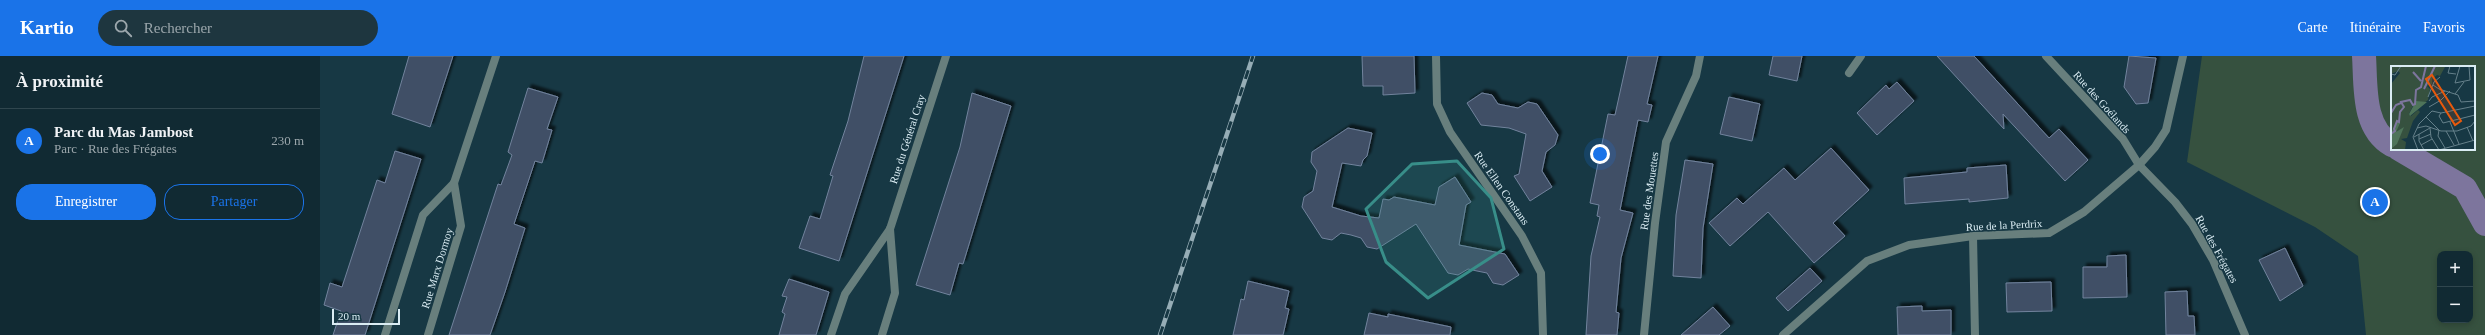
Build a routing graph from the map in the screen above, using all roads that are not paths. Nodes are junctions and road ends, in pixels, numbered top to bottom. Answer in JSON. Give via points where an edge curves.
{"nodes":[{"id":1,"x":496,"y":56,"type":"edge"},
{"id":2,"x":946,"y":56,"type":"edge"},
{"id":3,"x":1436,"y":56,"type":"edge"},
{"id":4,"x":1700,"y":56,"type":"edge"},
{"id":5,"x":1861,"y":56,"type":"edge"},
{"id":6,"x":2046,"y":56,"type":"edge"},
{"id":7,"x":2183,"y":56,"type":"edge"},
{"id":8,"x":1849,"y":73,"type":"dead end"},
{"id":9,"x":2139,"y":165,"type":"junction"},
{"id":10,"x":454,"y":183,"type":"junction"},
{"id":11,"x":890,"y":229,"type":"junction"},
{"id":12,"x":1973,"y":236,"type":"junction"},
{"id":13,"x":384,"y":335,"type":"edge"},
{"id":14,"x":428,"y":335,"type":"edge"},
{"id":15,"x":831,"y":335,"type":"edge"},
{"id":16,"x":882,"y":335,"type":"edge"},
{"id":17,"x":1543,"y":335,"type":"edge"},
{"id":18,"x":1644,"y":335,"type":"edge"},
{"id":19,"x":1783,"y":335,"type":"edge"},
{"id":20,"x":1976,"y":335,"type":"edge"},
{"id":21,"x":2245,"y":335,"type":"edge"}],
"edges":[{"from":1,"to":10,"type":"street","name":"Rue Marx Dormoy"},
{"from":2,"to":11,"type":"street","name":"Rue du Général Cray"},
{"from":3,"to":17,"type":"street","name":"Rue Ellen Constans","via":[[1437,104],[1450,132],[1522,236],[1540,273]]},
{"from":4,"to":18,"type":"street","name":"Rue des Mouettes","via":[[1696,76],[1666,142]]},
{"from":5,"to":8,"type":"street"},
{"from":6,"to":9,"type":"street","name":"Rue des Goélands","via":[[2123,139]]},
{"from":7,"to":9,"type":"street","name":"Rue de la Perdrix","via":[[2166,130]]},
{"from":9,"to":12,"type":"street","name":"Rue de la Perdrix","via":[[2084,212],[2049,233]]},
{"from":9,"to":21,"type":"street","name":"Rue des Frégates","via":[[2175,202],[2192,224],[2213,260]]},
{"from":10,"to":13,"type":"street","name":"Rue Marx Dormoy","via":[[423,215]]},
{"from":10,"to":14,"type":"street","name":"Rue Marx Dormoy","via":[[462,226]]},
{"from":11,"to":15,"type":"street","name":"Rue du Général Cray","via":[[845,294]]},
{"from":11,"to":16,"type":"street","name":"Rue du Général Cray","via":[[895,294]]},
{"from":12,"to":19,"type":"street","name":"Rue de la Perdrix","via":[[1910,245],[1867,261]]},
{"from":12,"to":20,"type":"street"}]}
